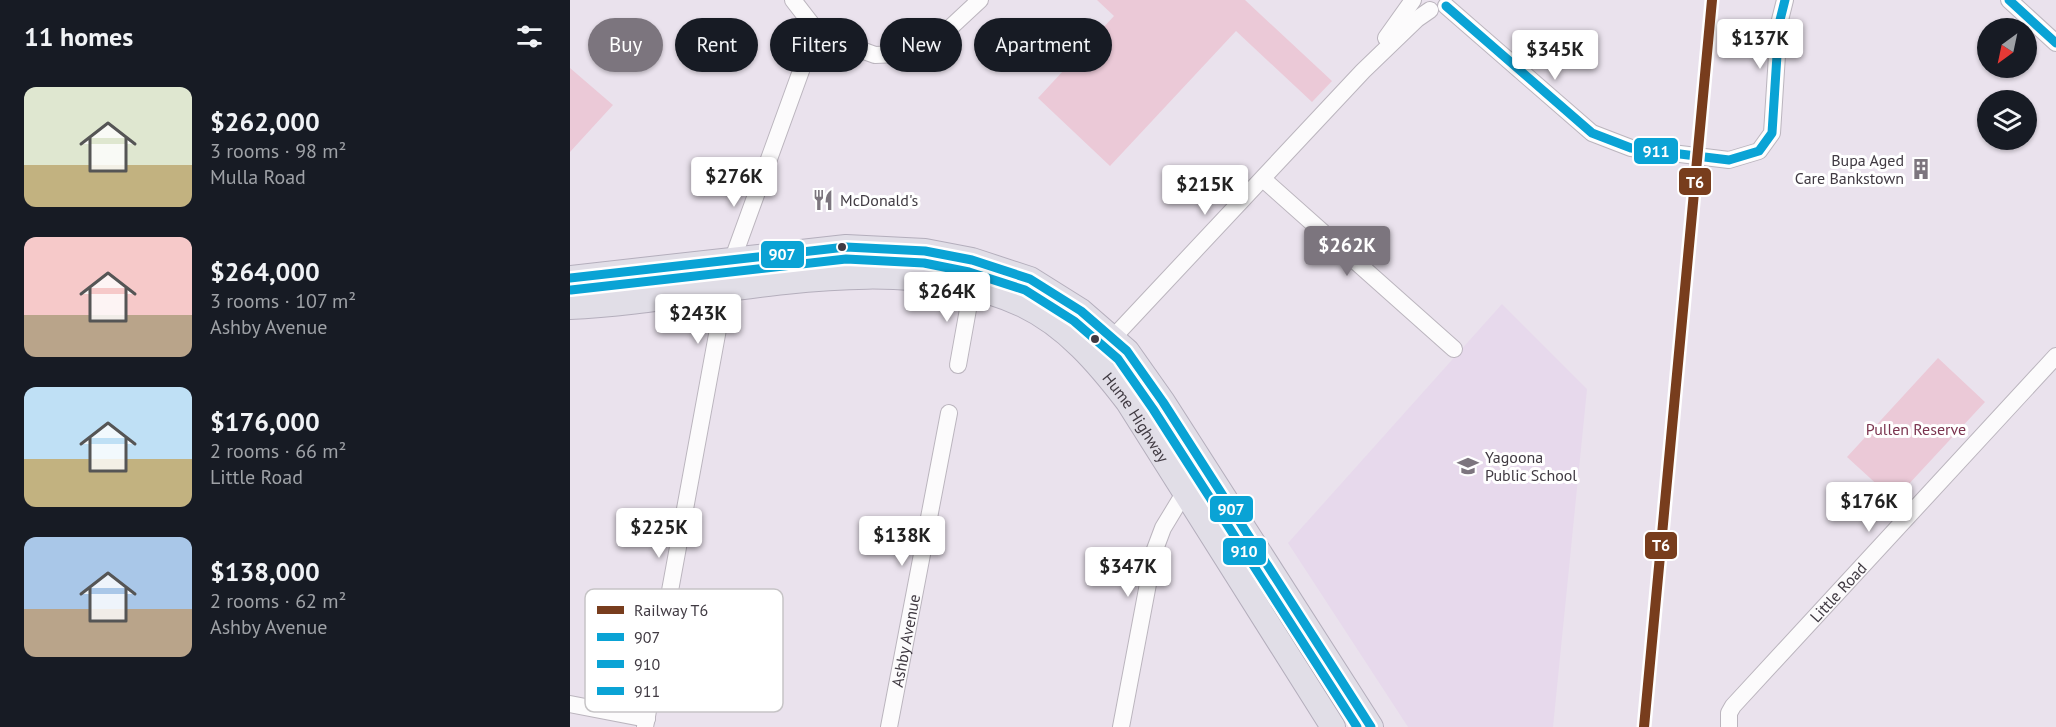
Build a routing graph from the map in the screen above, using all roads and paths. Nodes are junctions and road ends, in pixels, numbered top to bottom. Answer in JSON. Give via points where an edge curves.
{"nodes":[{"id":1,"x":793,"y":0,"type":"edge"},
{"id":2,"x":980,"y":0,"type":"edge"},
{"id":3,"x":1785,"y":0,"type":"edge"},
{"id":4,"x":2009,"y":0,"type":"edge"},
{"id":5,"x":1415,"y":3,"type":"edge"},
{"id":6,"x":1448,"y":3,"type":"edge"},
{"id":7,"x":807,"y":18,"type":"edge"},
{"id":8,"x":2056,"y":43,"type":"edge"},
{"id":9,"x":868,"y":52,"type":"edge"},
{"id":10,"x":1363,"y":71,"type":"junction"},
{"id":11,"x":801,"y":72,"type":"edge"},
{"id":12,"x":1263,"y":179,"type":"junction"},
{"id":13,"x":732,"y":261,"type":"junction"},
{"id":14,"x":570,"y":278,"type":"edge"},
{"id":15,"x":972,"y":287,"type":"junction"},
{"id":16,"x":725,"y":291,"type":"junction"},
{"id":17,"x":570,"y":307,"type":"edge"},
{"id":18,"x":1114,"y":339,"type":"junction"},
{"id":19,"x":1454,"y":349,"type":"dead end"},
{"id":20,"x":2056,"y":356,"type":"edge"},
{"id":21,"x":1094,"y":358,"type":"junction"},
{"id":22,"x":958,"y":365,"type":"dead end"},
{"id":23,"x":949,"y":413,"type":"dead end"},
{"id":24,"x":1186,"y":490,"type":"junction"},
{"id":25,"x":671,"y":589,"type":"edge"},
{"id":26,"x":570,"y":704,"type":"edge"},
{"id":27,"x":585,"y":708,"type":"edge"},
{"id":28,"x":602,"y":712,"type":"edge"},
{"id":29,"x":646,"y":723,"type":"edge"},
{"id":30,"x":889,"y":727,"type":"edge"},
{"id":31,"x":1121,"y":727,"type":"edge"},
{"id":32,"x":1333,"y":727,"type":"edge"},
{"id":33,"x":1371,"y":727,"type":"edge"},
{"id":34,"x":1729,"y":727,"type":"edge"}],
"edges":[{"from":1,"to":7,"type":"street"},
{"from":2,"to":9,"type":"street","via":[[923,53]]},
{"from":3,"to":6,"type":"street","via":[[1779,24],[1772,133],[1760,151],[1729,160],[1618,145],[1592,133]]},
{"from":4,"to":8,"type":"street"},
{"from":5,"to":6,"type":"street","via":[[1437,12]]},
{"from":5,"to":10,"type":"street"},
{"from":5,"to":10,"type":"street","via":[[1418,19]]},
{"from":10,"to":12,"type":"street"},
{"from":11,"to":13,"type":"street"},
{"from":12,"to":18,"type":"street"},
{"from":12,"to":19,"type":"street"},
{"from":13,"to":14,"type":"highway","name":"Hume Highway"},
{"from":13,"to":18,"type":"highway","name":"Hume Highway","via":[[867,246],[972,260],[1005,269],[1052,291]]},
{"from":15,"to":16,"type":"highway","name":"Hume Highway","via":[[900,278],[850,277]]},
{"from":15,"to":21,"type":"highway","name":"Hume Highway","via":[[1024,306],[1059,328]]},
{"from":15,"to":22,"type":"street"},
{"from":16,"to":17,"type":"highway","name":"Hume Highway"},
{"from":16,"to":25,"type":"street"},
{"from":18,"to":21,"type":"street"},
{"from":18,"to":33,"type":"highway","name":"Hume Highway","via":[[1163,402]]},
{"from":20,"to":34,"type":"street","name":"Little Road","via":[[1733,706]]},
{"from":21,"to":24,"type":"highway","name":"Hume Highway"},
{"from":23,"to":30,"type":"street","name":"Ashby Avenue"},
{"from":24,"to":31,"type":"street","via":[[1167,520],[1154,552]]},
{"from":24,"to":32,"type":"highway","name":"Hume Highway"},
{"from":26,"to":27,"type":"street"},
{"from":28,"to":29,"type":"street"}]}
